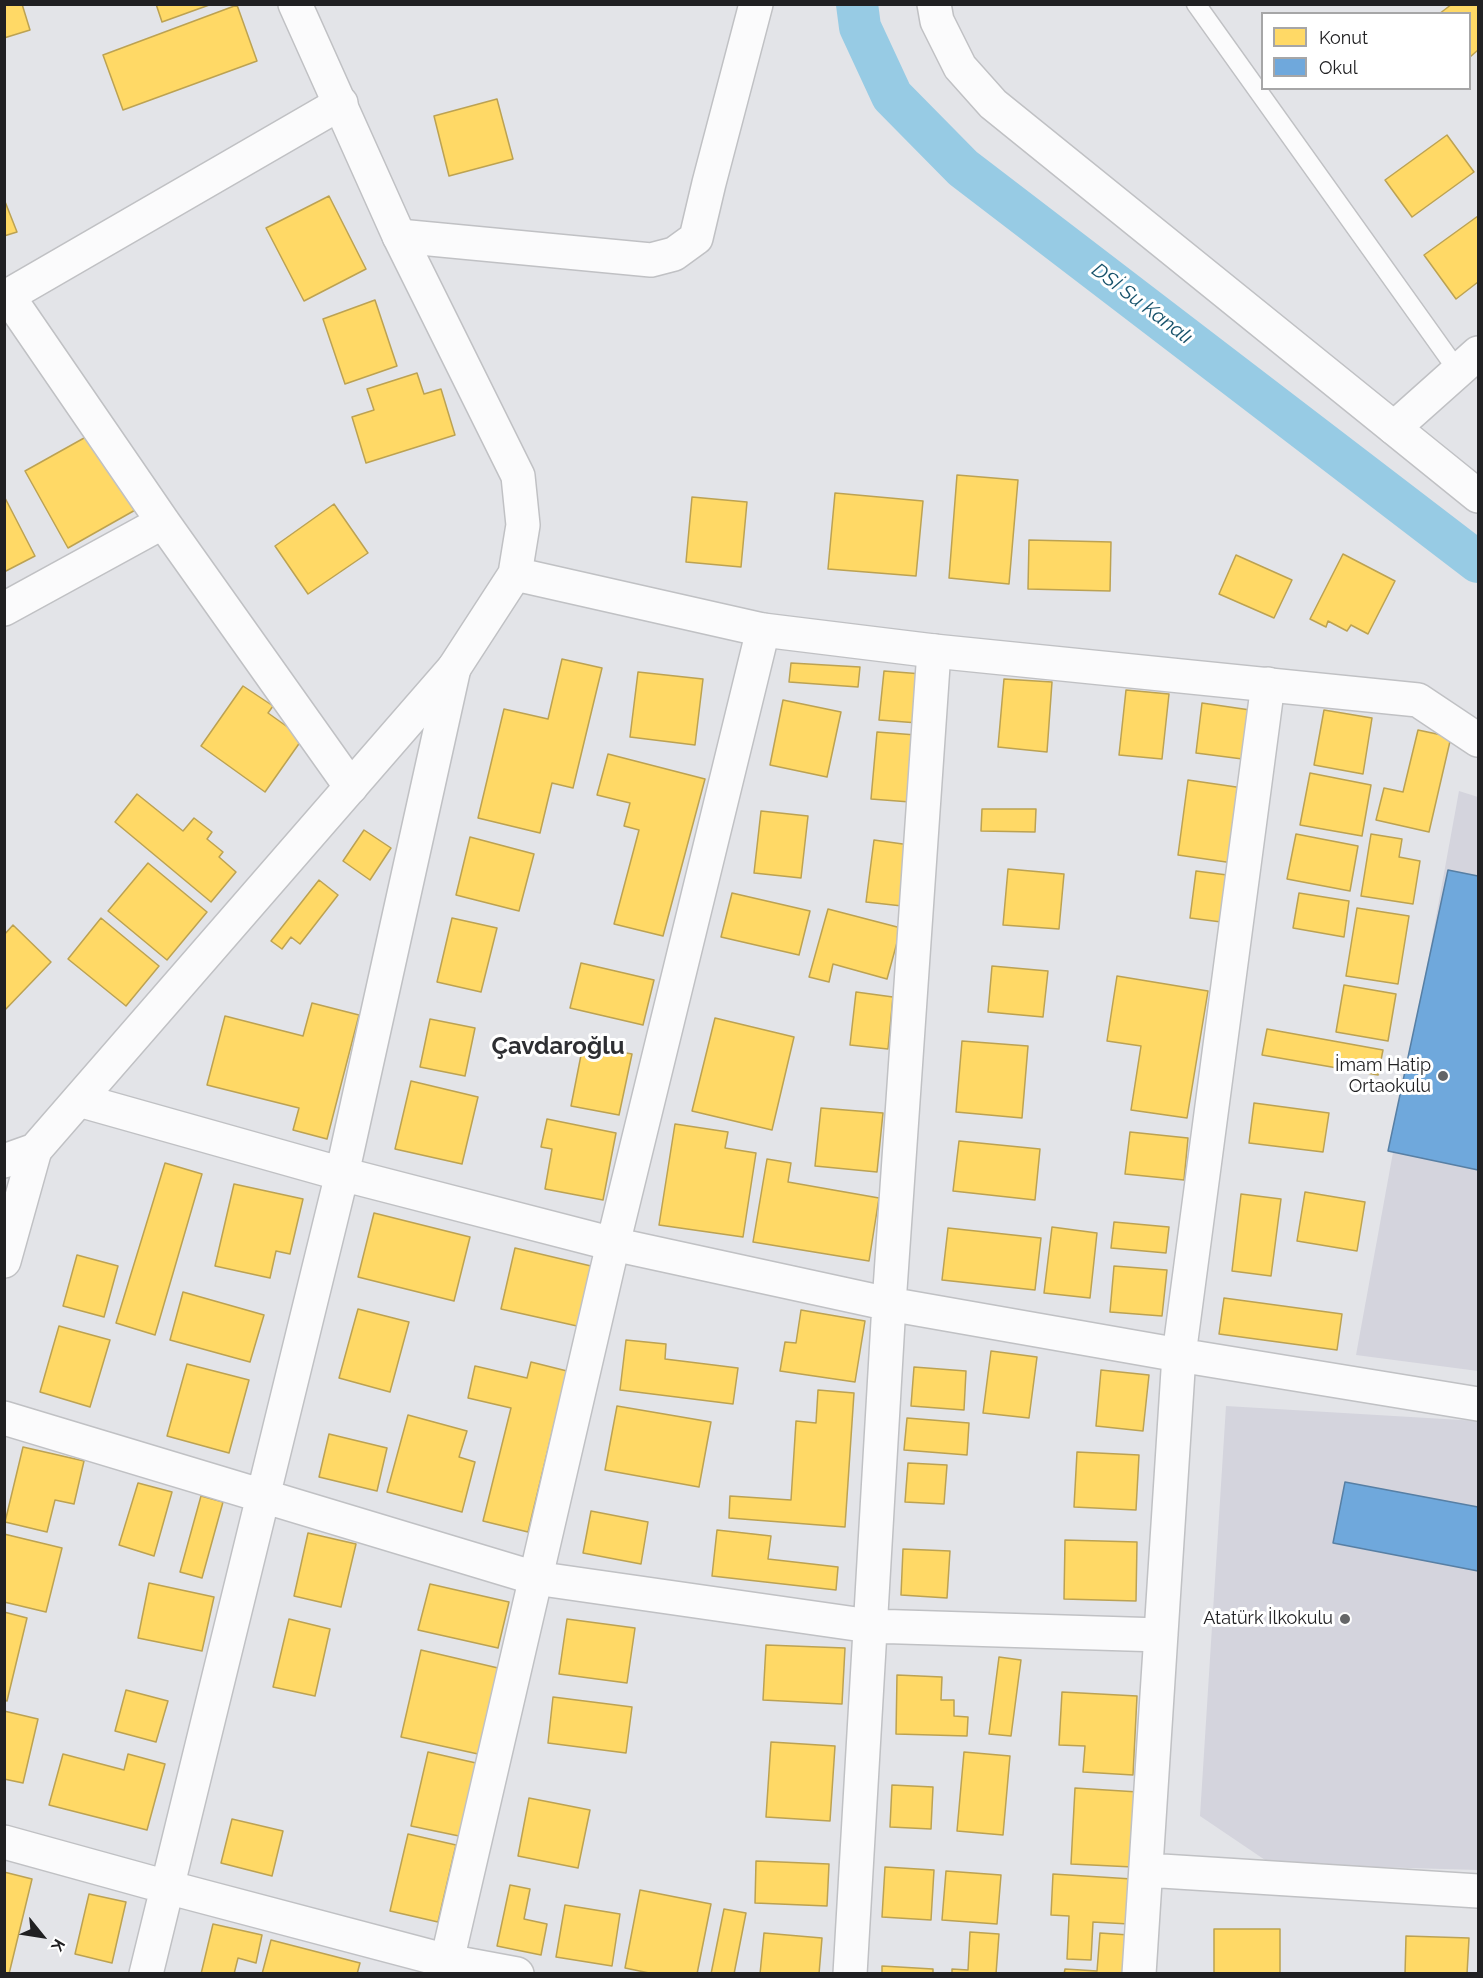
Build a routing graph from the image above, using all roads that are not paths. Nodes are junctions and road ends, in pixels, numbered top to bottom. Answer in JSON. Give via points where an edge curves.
{"nodes":[{"id":1,"x":295,"y":4,"type":"edge"},
{"id":2,"x":756,"y":4,"type":"edge"},
{"id":3,"x":934,"y":4,"type":"edge"},
{"id":4,"x":1196,"y":4,"type":"edge"},
{"id":5,"x":1261,"y":90,"type":"edge"},
{"id":6,"x":1261,"y":90,"type":"edge"},
{"id":7,"x":341,"y":103,"type":"junction"},
{"id":8,"x":399,"y":236,"type":"junction"},
{"id":9,"x":6,"y":297,"type":"edge"},
{"id":10,"x":1468,"y":362,"type":"edge"},
{"id":11,"x":1394,"y":428,"type":"junction"},
{"id":12,"x":1479,"y":496,"type":"edge"},
{"id":13,"x":163,"y":522,"type":"junction"},
{"id":14,"x":515,"y":574,"type":"junction"},
{"id":15,"x":4,"y":609,"type":"edge"},
{"id":16,"x":762,"y":630,"type":"junction"},
{"id":17,"x":934,"y":651,"type":"junction"},
{"id":18,"x":454,"y":668,"type":"junction"},
{"id":19,"x":1268,"y":684,"type":"junction"},
{"id":20,"x":1479,"y":740,"type":"edge"},
{"id":21,"x":351,"y":787,"type":"junction"},
{"id":22,"x":79,"y":1100,"type":"junction"},
{"id":23,"x":35,"y":1150,"type":"junction"},
{"id":24,"x":4,"y":1161,"type":"edge"},
{"id":25,"x":342,"y":1174,"type":"junction"},
{"id":26,"x":613,"y":1244,"type":"junction"},
{"id":27,"x":4,"y":1261,"type":"edge"},
{"id":28,"x":889,"y":1304,"type":"junction"},
{"id":29,"x":1179,"y":1355,"type":"junction"},
{"id":30,"x":1479,"y":1404,"type":"edge"},
{"id":31,"x":4,"y":1418,"type":"edge"},
{"id":32,"x":263,"y":1496,"type":"junction"},
{"id":33,"x":535,"y":1578,"type":"junction"},
{"id":34,"x":870,"y":1626,"type":"junction"},
{"id":35,"x":1161,"y":1635,"type":"junction"},
{"id":36,"x":4,"y":1842,"type":"edge"},
{"id":37,"x":1146,"y":1870,"type":"junction"},
{"id":38,"x":167,"y":1887,"type":"junction"},
{"id":39,"x":1479,"y":1891,"type":"edge"},
{"id":40,"x":446,"y":1967,"type":"edge"},
{"id":41,"x":146,"y":1974,"type":"edge"},
{"id":42,"x":517,"y":1974,"type":"edge"},
{"id":43,"x":850,"y":1974,"type":"edge"},
{"id":44,"x":1139,"y":1974,"type":"edge"}],
"edges":[{"from":1,"to":7,"type":"street"},
{"from":2,"to":8,"type":"street","via":[[696,238],[674,254],[651,260]]},
{"from":3,"to":11,"type":"street","via":[[937,21],[960,67],[993,104]]},
{"from":4,"to":5,"type":"lane"},
{"from":6,"to":10,"type":"lane"},
{"from":7,"to":8,"type":"street"},
{"from":7,"to":9,"type":"street"},
{"from":8,"to":14,"type":"street","via":[[518,476],[523,525]]},
{"from":9,"to":13,"type":"street"},
{"from":10,"to":11,"type":"street"},
{"from":11,"to":12,"type":"street"},
{"from":13,"to":15,"type":"street"},
{"from":13,"to":21,"type":"street"},
{"from":14,"to":16,"type":"street"},
{"from":14,"to":18,"type":"street"},
{"from":16,"to":17,"type":"street"},
{"from":16,"to":26,"type":"street"},
{"from":17,"to":19,"type":"street"},
{"from":17,"to":28,"type":"street"},
{"from":18,"to":21,"type":"street"},
{"from":18,"to":25,"type":"street"},
{"from":19,"to":20,"type":"street","via":[[1418,700]]},
{"from":19,"to":29,"type":"street"},
{"from":21,"to":22,"type":"street"},
{"from":22,"to":23,"type":"street"},
{"from":22,"to":25,"type":"street"},
{"from":23,"to":24,"type":"street"},
{"from":23,"to":27,"type":"street"},
{"from":25,"to":26,"type":"street"},
{"from":25,"to":32,"type":"street"},
{"from":26,"to":28,"type":"street"},
{"from":26,"to":33,"type":"street"},
{"from":28,"to":29,"type":"street"},
{"from":28,"to":34,"type":"street"},
{"from":29,"to":30,"type":"street"},
{"from":29,"to":35,"type":"street"},
{"from":31,"to":32,"type":"street"},
{"from":32,"to":33,"type":"street"},
{"from":32,"to":38,"type":"street"},
{"from":33,"to":34,"type":"street"},
{"from":33,"to":40,"type":"street"},
{"from":34,"to":35,"type":"street"},
{"from":34,"to":43,"type":"street"},
{"from":35,"to":37,"type":"street"},
{"from":36,"to":38,"type":"street"},
{"from":37,"to":39,"type":"street"},
{"from":37,"to":44,"type":"street"},
{"from":38,"to":40,"type":"street"},
{"from":38,"to":41,"type":"street"},
{"from":40,"to":42,"type":"street"}]}
